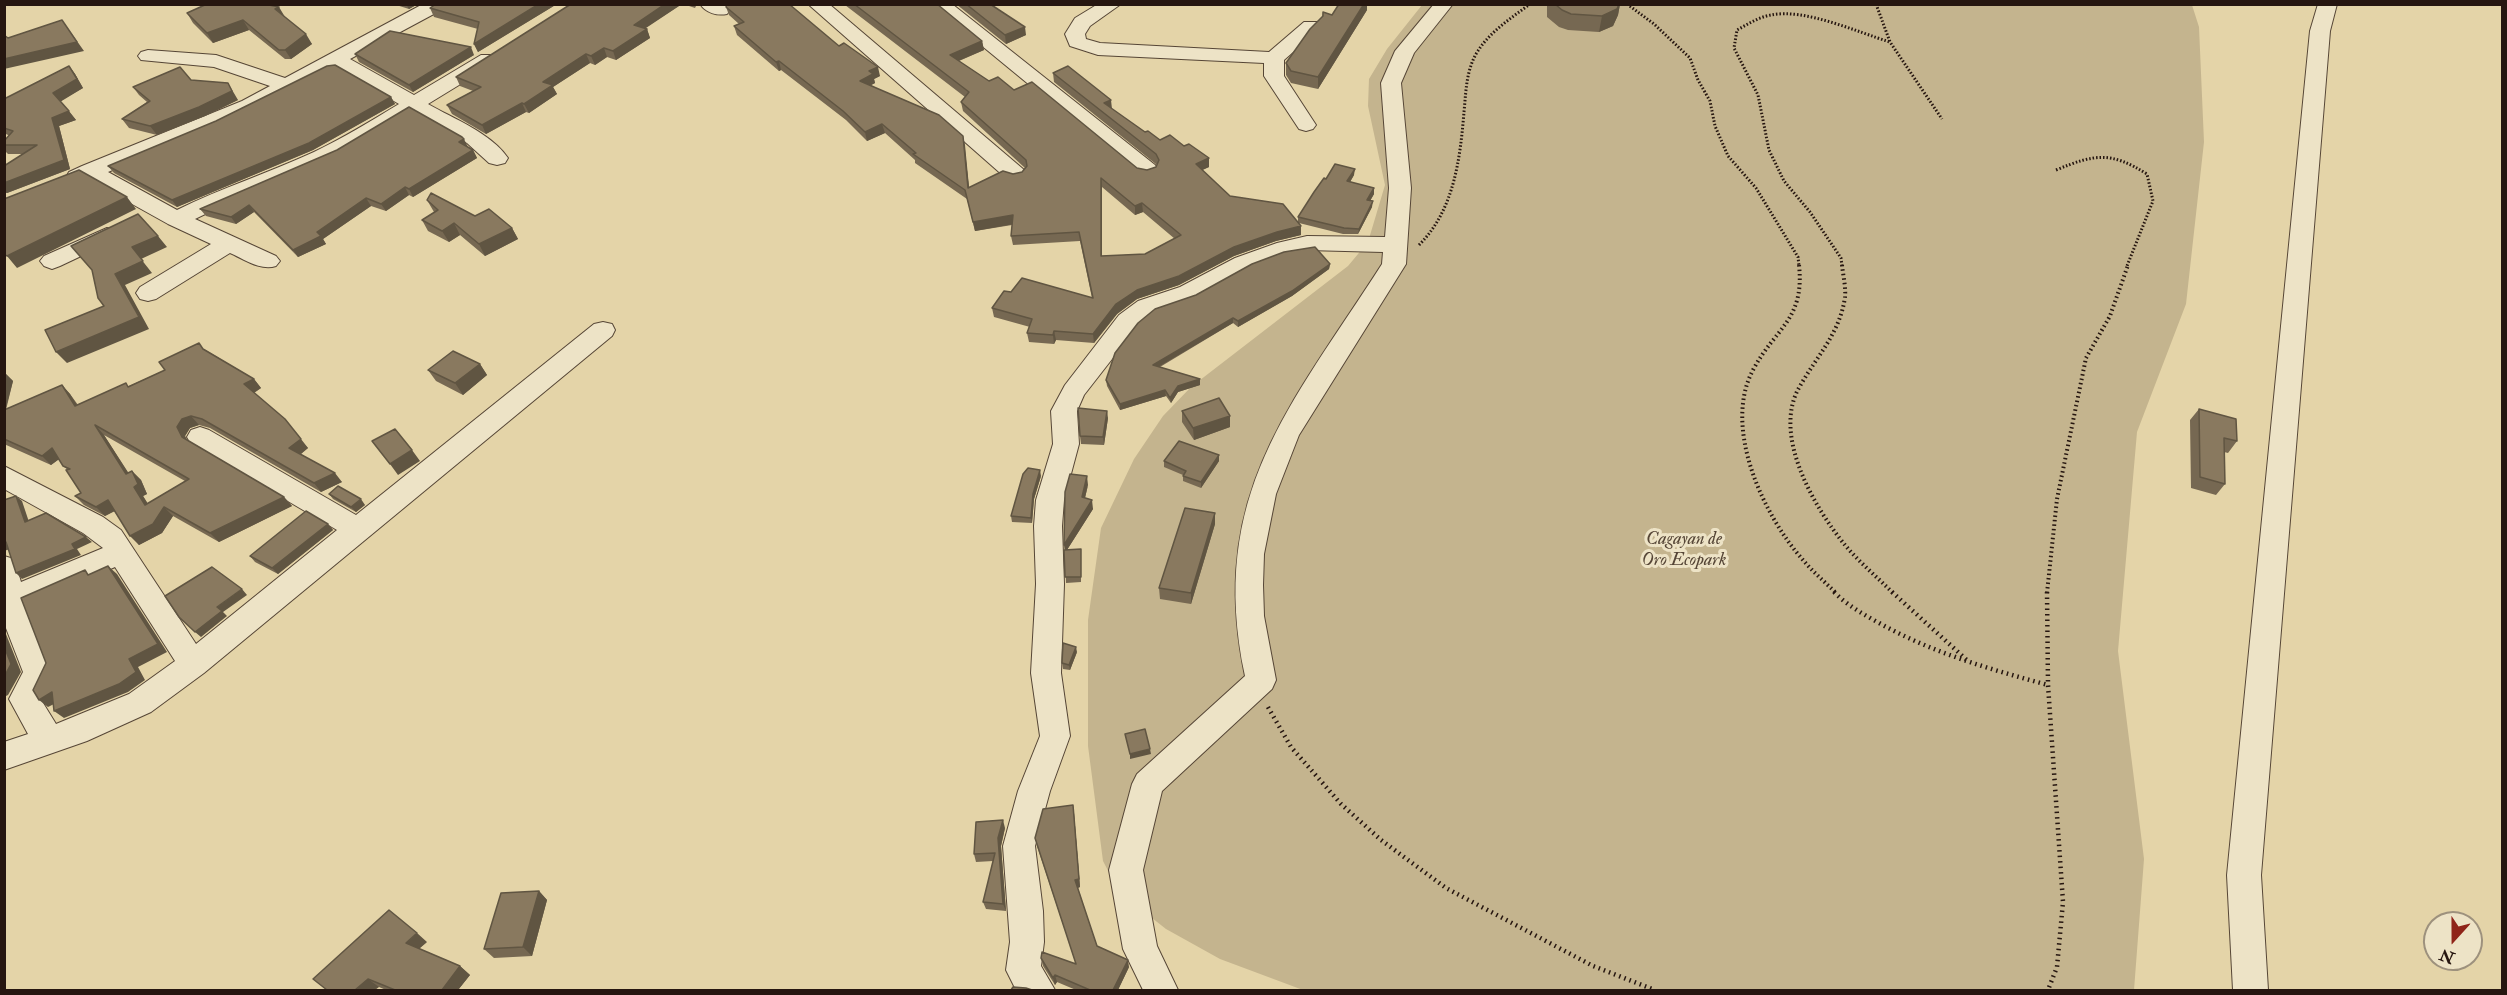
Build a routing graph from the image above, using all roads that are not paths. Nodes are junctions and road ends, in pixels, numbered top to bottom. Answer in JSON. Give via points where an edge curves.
{"nodes":[{"id":1,"x":438,"y":4,"type":"edge"},
{"id":2,"x":817,"y":4,"type":"edge"},
{"id":3,"x":940,"y":4,"type":"edge"},
{"id":4,"x":1112,"y":4,"type":"edge"},
{"id":5,"x":1444,"y":4,"type":"edge"},
{"id":6,"x":2328,"y":4,"type":"edge"},
{"id":7,"x":1311,"y":26,"type":"edge"},
{"id":8,"x":506,"y":48,"type":"edge"},
{"id":9,"x":148,"y":56,"type":"dead end"},
{"id":10,"x":1274,"y":58,"type":"junction"},
{"id":11,"x":338,"y":60,"type":"junction"},
{"id":12,"x":287,"y":85,"type":"junction"},
{"id":13,"x":416,"y":104,"type":"junction"},
{"id":14,"x":1306,"y":125,"type":"dead end"},
{"id":15,"x":497,"y":158,"type":"dead end"},
{"id":16,"x":1146,"y":170,"type":"edge"},
{"id":17,"x":90,"y":171,"type":"junction"},
{"id":18,"x":1015,"y":174,"type":"edge"},
{"id":19,"x":58,"y":184,"type":"edge"},
{"id":20,"x":149,"y":218,"type":"junction"},
{"id":21,"x":230,"y":243,"type":"junction"},
{"id":22,"x":1396,"y":254,"type":"junction"},
{"id":23,"x":52,"y":261,"type":"dead end"},
{"id":24,"x":268,"y":261,"type":"dead end"},
{"id":25,"x":147,"y":292,"type":"dead end"},
{"id":26,"x":603,"y":330,"type":"dead end"},
{"id":27,"x":200,"y":437,"type":"dead end"},
{"id":28,"x":4,"y":476,"type":"edge"},
{"id":29,"x":358,"y":528,"type":"junction"},
{"id":30,"x":121,"y":552,"type":"junction"},
{"id":31,"x":4,"y":567,"type":"edge"},
{"id":32,"x":7,"y":601,"type":"edge"},
{"id":33,"x":193,"y":664,"type":"junction"},
{"id":34,"x":49,"y":741,"type":"junction"},
{"id":35,"x":4,"y":756,"type":"edge"},
{"id":36,"x":1037,"y":990,"type":"edge"},
{"id":37,"x":1161,"y":990,"type":"edge"},
{"id":38,"x":2250,"y":990,"type":"edge"}],
"edges":[{"from":1,"to":11,"type":"street"},
{"from":2,"to":18,"type":"street"},
{"from":3,"to":16,"type":"street"},
{"from":4,"to":10,"type":"street","via":[[1082,22],[1077,42],[1098,49]]},
{"from":5,"to":22,"type":"street","via":[[1405,51],[1391,83],[1400,188]]},
{"from":6,"to":38,"type":"street","via":[[2320,31],[2244,875]]},
{"from":7,"to":10,"type":"street"},
{"from":8,"to":13,"type":"street"},
{"from":9,"to":12,"type":"street","via":[[216,62]]},
{"from":10,"to":14,"type":"street","via":[[1274,76]]},
{"from":11,"to":12,"type":"street"},
{"from":11,"to":13,"type":"street"},
{"from":12,"to":17,"type":"street","via":[[213,122]]},
{"from":13,"to":15,"type":"street","via":[[474,139]]},
{"from":13,"to":20,"type":"street","via":[[320,157]]},
{"from":17,"to":19,"type":"street"},
{"from":17,"to":20,"type":"street"},
{"from":20,"to":21,"type":"street"},
{"from":20,"to":23,"type":"street"},
{"from":21,"to":24,"type":"street"},
{"from":21,"to":25,"type":"street"},
{"from":22,"to":36,"type":"street","via":[[1332,242],[1307,243],[1243,262],[1188,293],[1146,307],[1128,321],[1074,391],[1064,411],[1066,444],[1047,526],[1050,584],[1046,673],[1055,736],[1019,846],[1027,942],[1023,970]]},
{"from":22,"to":37,"type":"street","via":[[1287,433],[1265,485],[1248,556],[1247,594],[1252,645],[1261,680],[1148,784],[1126,870],[1140,949]]},
{"from":26,"to":29,"type":"street"},
{"from":27,"to":29,"type":"street","via":[[323,512]]},
{"from":28,"to":30,"type":"street","via":[[93,525],[111,538]]},
{"from":29,"to":33,"type":"street"},
{"from":30,"to":32,"type":"street"},
{"from":30,"to":33,"type":"street"},
{"from":31,"to":32,"type":"street"},
{"from":32,"to":34,"type":"street","via":[[38,672],[24,699]]},
{"from":33,"to":34,"type":"street","via":[[141,703]]},
{"from":34,"to":35,"type":"street"}]}
